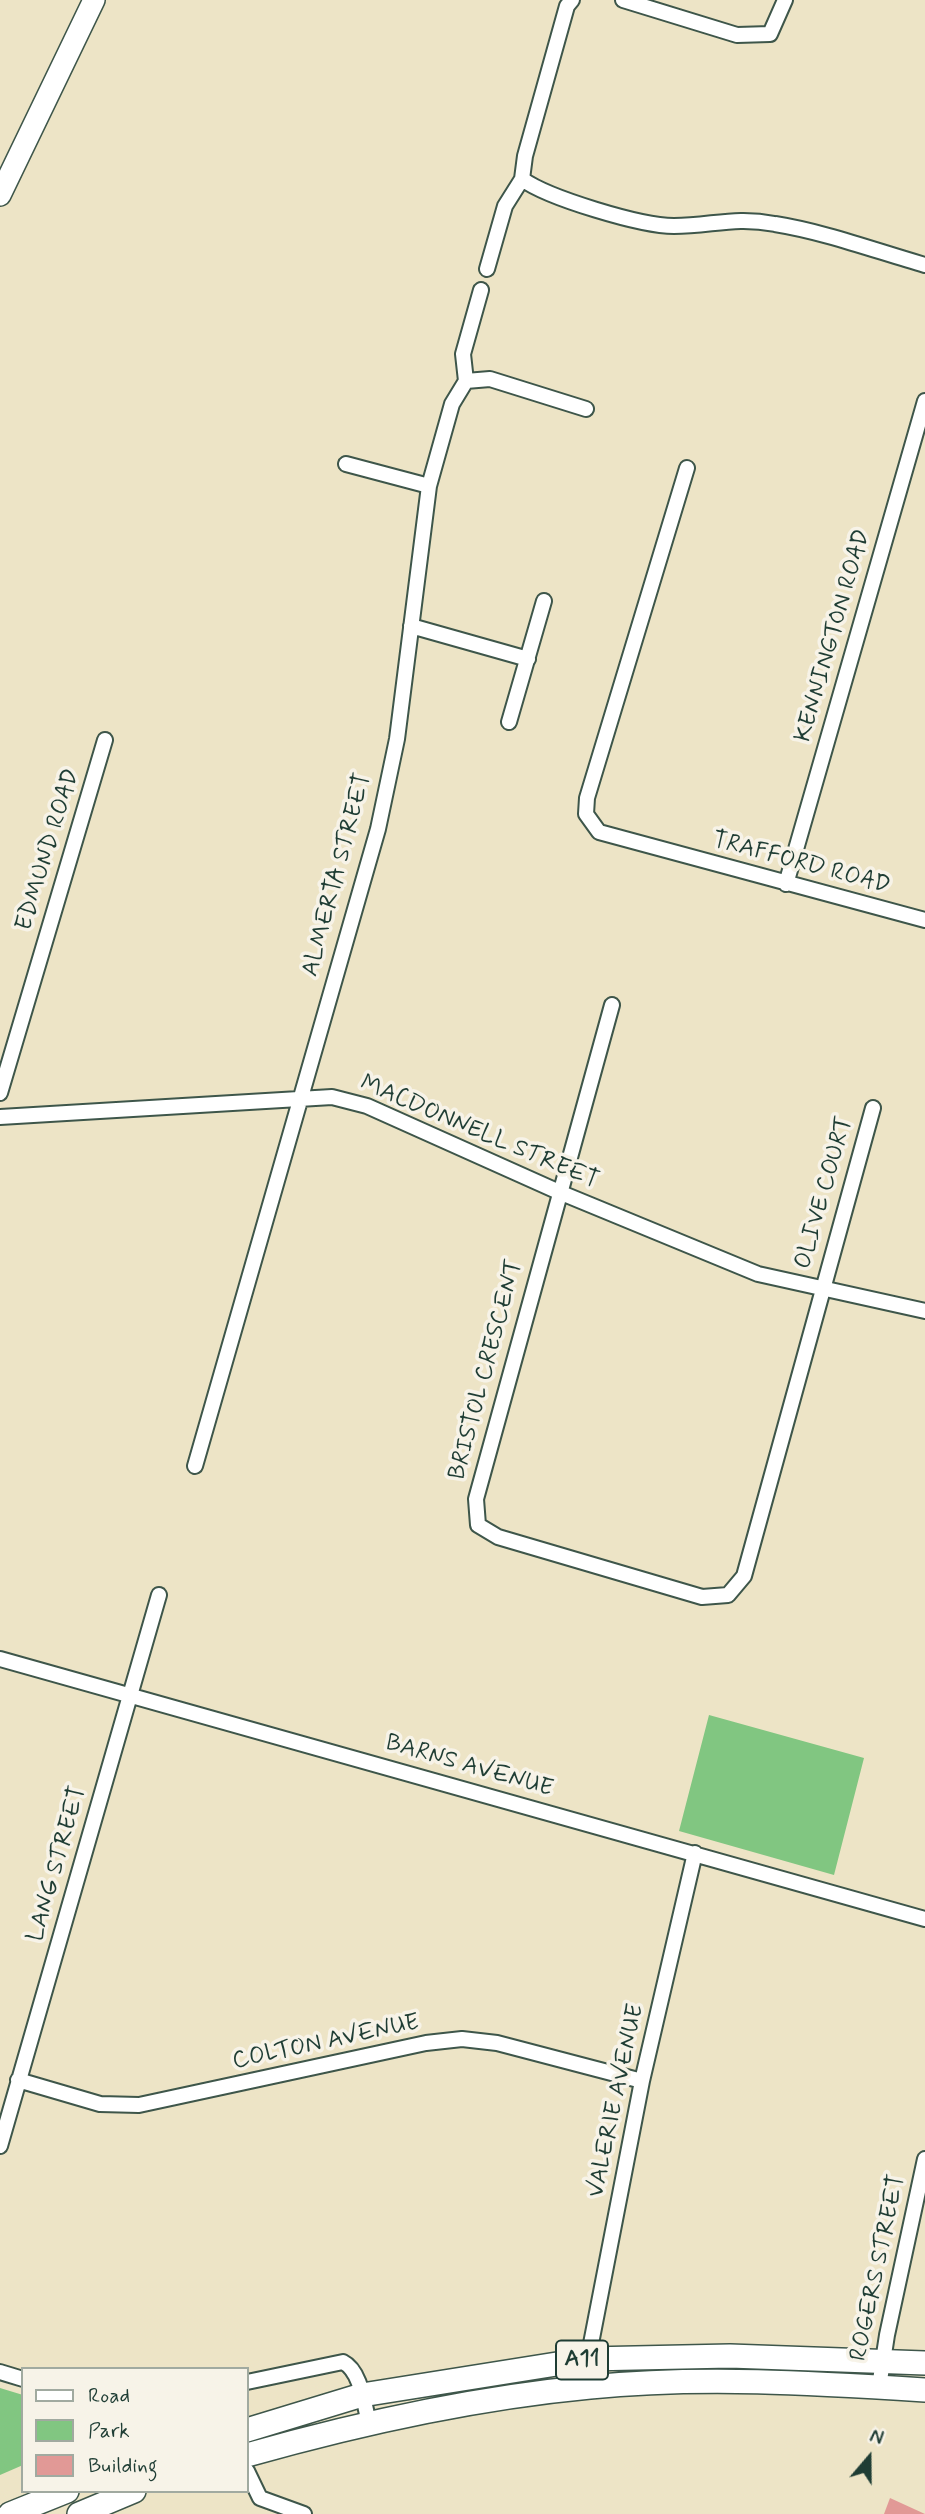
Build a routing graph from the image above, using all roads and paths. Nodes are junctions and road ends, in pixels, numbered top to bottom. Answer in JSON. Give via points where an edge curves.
{"nodes":[{"id":1,"x":94,"y":0,"type":"edge"},
{"id":2,"x":572,"y":0,"type":"edge"},
{"id":3,"x":624,"y":0,"type":"edge"},
{"id":4,"x":785,"y":0,"type":"edge"},
{"id":5,"x":522,"y":179,"type":"junction"},
{"id":6,"x":0,"y":195,"type":"edge"},
{"id":7,"x":925,"y":265,"type":"edge"},
{"id":8,"x":487,"y":268,"type":"dead end"},
{"id":9,"x":481,"y":290,"type":"dead end"},
{"id":10,"x":466,"y":381,"type":"junction"},
{"id":11,"x":925,"y":401,"type":"edge"},
{"id":12,"x":586,"y":409,"type":"dead end"},
{"id":13,"x":346,"y":464,"type":"dead end"},
{"id":14,"x":687,"y":468,"type":"dead end"},
{"id":15,"x":429,"y":486,"type":"junction"},
{"id":16,"x":544,"y":601,"type":"dead end"},
{"id":17,"x":411,"y":626,"type":"junction"},
{"id":18,"x":528,"y":659,"type":"junction"},
{"id":19,"x":509,"y":722,"type":"dead end"},
{"id":20,"x":105,"y":740,"type":"dead end"},
{"id":21,"x":786,"y":884,"type":"junction"},
{"id":22,"x":925,"y":920,"type":"edge"},
{"id":23,"x":612,"y":1005,"type":"dead end"},
{"id":24,"x":0,"y":1093,"type":"edge"},
{"id":25,"x":298,"y":1101,"type":"junction"},
{"id":26,"x":873,"y":1108,"type":"dead end"},
{"id":27,"x":0,"y":1117,"type":"edge"},
{"id":28,"x":559,"y":1192,"type":"junction"},
{"id":29,"x":821,"y":1290,"type":"junction"},
{"id":30,"x":925,"y":1311,"type":"edge"},
{"id":31,"x":195,"y":1466,"type":"dead end"},
{"id":32,"x":159,"y":1595,"type":"dead end"},
{"id":33,"x":0,"y":1660,"type":"edge"},
{"id":34,"x":131,"y":1696,"type":"junction"},
{"id":35,"x":695,"y":1853,"type":"junction"},
{"id":36,"x":925,"y":1919,"type":"edge"},
{"id":37,"x":18,"y":2081,"type":"junction"},
{"id":38,"x":642,"y":2081,"type":"junction"},
{"id":39,"x":0,"y":2146,"type":"edge"},
{"id":40,"x":925,"y":2159,"type":"edge"},
{"id":41,"x":588,"y":2359,"type":"junction"},
{"id":42,"x":882,"y":2360,"type":"junction"},
{"id":43,"x":925,"y":2363,"type":"edge"},
{"id":44,"x":0,"y":2372,"type":"edge"},
{"id":45,"x":21,"y":2378,"type":"edge"},
{"id":46,"x":248,"y":2382,"type":"edge"},
{"id":47,"x":879,"y":2387,"type":"junction"},
{"id":48,"x":925,"y":2390,"type":"edge"},
{"id":49,"x":362,"y":2395,"type":"junction"},
{"id":50,"x":369,"y":2423,"type":"junction"},
{"id":51,"x":248,"y":2431,"type":"edge"},
{"id":52,"x":248,"y":2455,"type":"edge"},
{"id":53,"x":248,"y":2474,"type":"edge"},
{"id":54,"x":61,"y":2493,"type":"edge"},
{"id":55,"x":129,"y":2493,"type":"edge"},
{"id":56,"x":10,"y":2514,"type":"edge"},
{"id":57,"x":79,"y":2514,"type":"edge"},
{"id":58,"x":304,"y":2514,"type":"edge"}],
"edges":[{"from":1,"to":6,"type":"main road"},
{"from":2,"to":5,"type":"street","via":[[524,156]]},
{"from":3,"to":4,"type":"street","via":[[737,35],[770,34]]},
{"from":5,"to":7,"type":"street","via":[[538,191],[643,222],[673,226],[736,219],[777,224]]},
{"from":5,"to":8,"type":"street","via":[[505,206]]},
{"from":9,"to":10,"type":"street","name":"ALMERTA STREET","via":[[463,354]]},
{"from":10,"to":12,"type":"street","via":[[490,379]]},
{"from":10,"to":15,"type":"street","name":"ALMERTA STREET","via":[[452,404]]},
{"from":11,"to":21,"type":"street","name":"KENNINGTON ROAD"},
{"from":13,"to":15,"type":"street"},
{"from":14,"to":21,"type":"street","name":"TRAFFORD ROAD","via":[[585,810],[599,832]]},
{"from":15,"to":17,"type":"street","name":"ALMERTA STREET"},
{"from":16,"to":18,"type":"street"},
{"from":17,"to":18,"type":"street"},
{"from":17,"to":25,"type":"street","name":"ALMERTA STREET","via":[[397,740],[378,829]]},
{"from":18,"to":19,"type":"street"},
{"from":20,"to":24,"type":"street","name":"EDMUND ROAD"},
{"from":21,"to":22,"type":"street","name":"TRAFFORD ROAD"},
{"from":23,"to":28,"type":"street"},
{"from":25,"to":27,"type":"street","name":"MACDONNELL STREET"},
{"from":25,"to":28,"type":"street","name":"MACDONNELL STREET","via":[[332,1097],[368,1106]]},
{"from":25,"to":31,"type":"street","name":"ALMERTA STREET"},
{"from":26,"to":29,"type":"street","name":"OLIVE COURT"},
{"from":28,"to":29,"type":"street","name":"MACDONNELL STREET","via":[[717,1259]]},
{"from":28,"to":29,"type":"street","name":"BRISTOL CRESCENT","via":[[476,1499],[478,1525],[498,1538],[702,1597],[727,1595],[744,1576]]},
{"from":29,"to":30,"type":"street","name":"MACDONNELL STREET"},
{"from":32,"to":34,"type":"street","name":"LANG STREET"},
{"from":33,"to":34,"type":"street","name":"BARNS AVENUE"},
{"from":34,"to":35,"type":"street","name":"BARNS AVENUE"},
{"from":34,"to":37,"type":"street","name":"LANG STREET"},
{"from":35,"to":36,"type":"street","name":"BARNS AVENUE"},
{"from":35,"to":38,"type":"street","name":"VALERIE AVENUE"},
{"from":37,"to":38,"type":"street","name":"COLTON AVENUE","via":[[100,2104],[139,2105],[462,2039],[497,2043]]},
{"from":37,"to":39,"type":"street","name":"LANG STREET"},
{"from":38,"to":41,"type":"street","name":"VALERIE AVENUE"},
{"from":40,"to":42,"type":"street","name":"ROGERS STREET"},
{"from":41,"to":42,"type":"main road","number":"A11"},
{"from":41,"to":49,"type":"main road","number":"A11"},
{"from":42,"to":43,"type":"main road","number":"A11"},
{"from":42,"to":47,"type":"street","name":"ROGERS STREET"},
{"from":44,"to":45,"type":"street"},
{"from":46,"to":49,"type":"street","via":[[343,2362],[351,2366]]},
{"from":47,"to":48,"type":"main road","number":"A11"},
{"from":47,"to":50,"type":"main road","number":"A11","via":[[763,2382],[593,2386],[472,2402]]},
{"from":49,"to":50,"type":"street"},
{"from":49,"to":51,"type":"main road","number":"A11"},
{"from":50,"to":52,"type":"main road","number":"A11"},
{"from":53,"to":58,"type":"street","via":[[260,2498]]},
{"from":54,"to":56,"type":"main road"},
{"from":55,"to":57,"type":"main road"}]}
